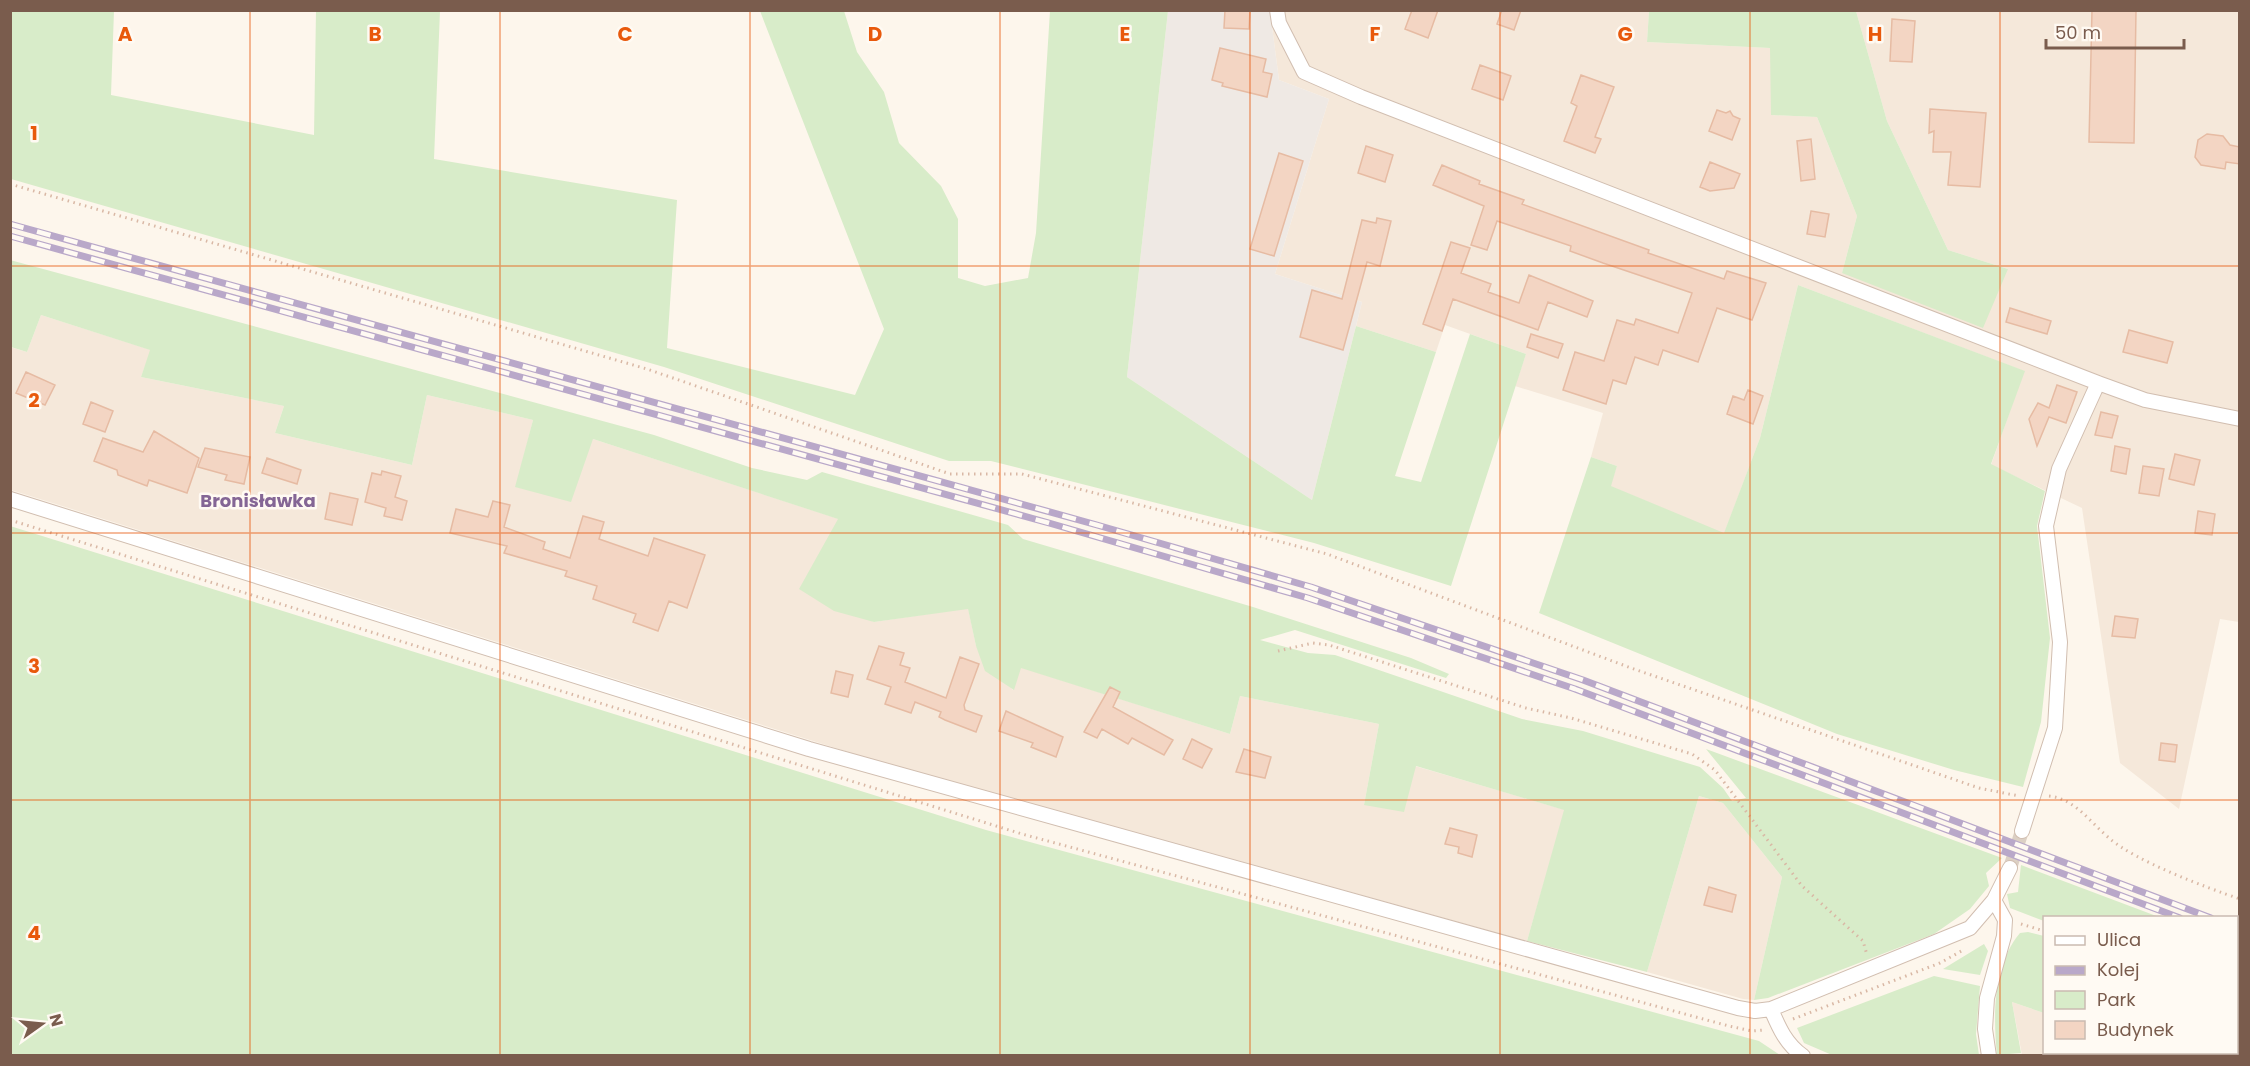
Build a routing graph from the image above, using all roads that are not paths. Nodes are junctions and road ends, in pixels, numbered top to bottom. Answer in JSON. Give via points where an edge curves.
{"nodes":[{"id":1,"x":1277,"y":10,"type":"edge"},
{"id":2,"x":2098,"y":383,"type":"junction"},
{"id":3,"x":2240,"y":419,"type":"edge"},
{"id":4,"x":10,"y":499,"type":"edge"},
{"id":5,"x":2022,"y":831,"type":"tunnel mouth"},
{"id":6,"x":2010,"y":868,"type":"tunnel mouth"},
{"id":7,"x":1994,"y":900,"type":"junction"},
{"id":8,"x":1771,"y":1009,"type":"junction"},
{"id":9,"x":1803,"y":1056,"type":"edge"},
{"id":10,"x":1989,"y":1056,"type":"edge"}],
"edges":[{"from":1,"to":2,"type":"street","via":[[1279,23],[1304,72]]},
{"from":2,"to":3,"type":"street","via":[[2145,400]]},
{"from":2,"to":5,"type":"street","via":[[2059,469],[2046,526],[2060,642],[2055,728]]},
{"from":4,"to":8,"type":"street","via":[[809,749],[1639,982],[1738,1008]]},
{"from":6,"to":7,"type":"street"},
{"from":7,"to":8,"type":"street","via":[[1970,928]]},
{"from":7,"to":10,"type":"street","via":[[2005,920],[1987,998],[1985,1029]]},
{"from":8,"to":9,"type":"street","via":[[1792,1048]]}]}
